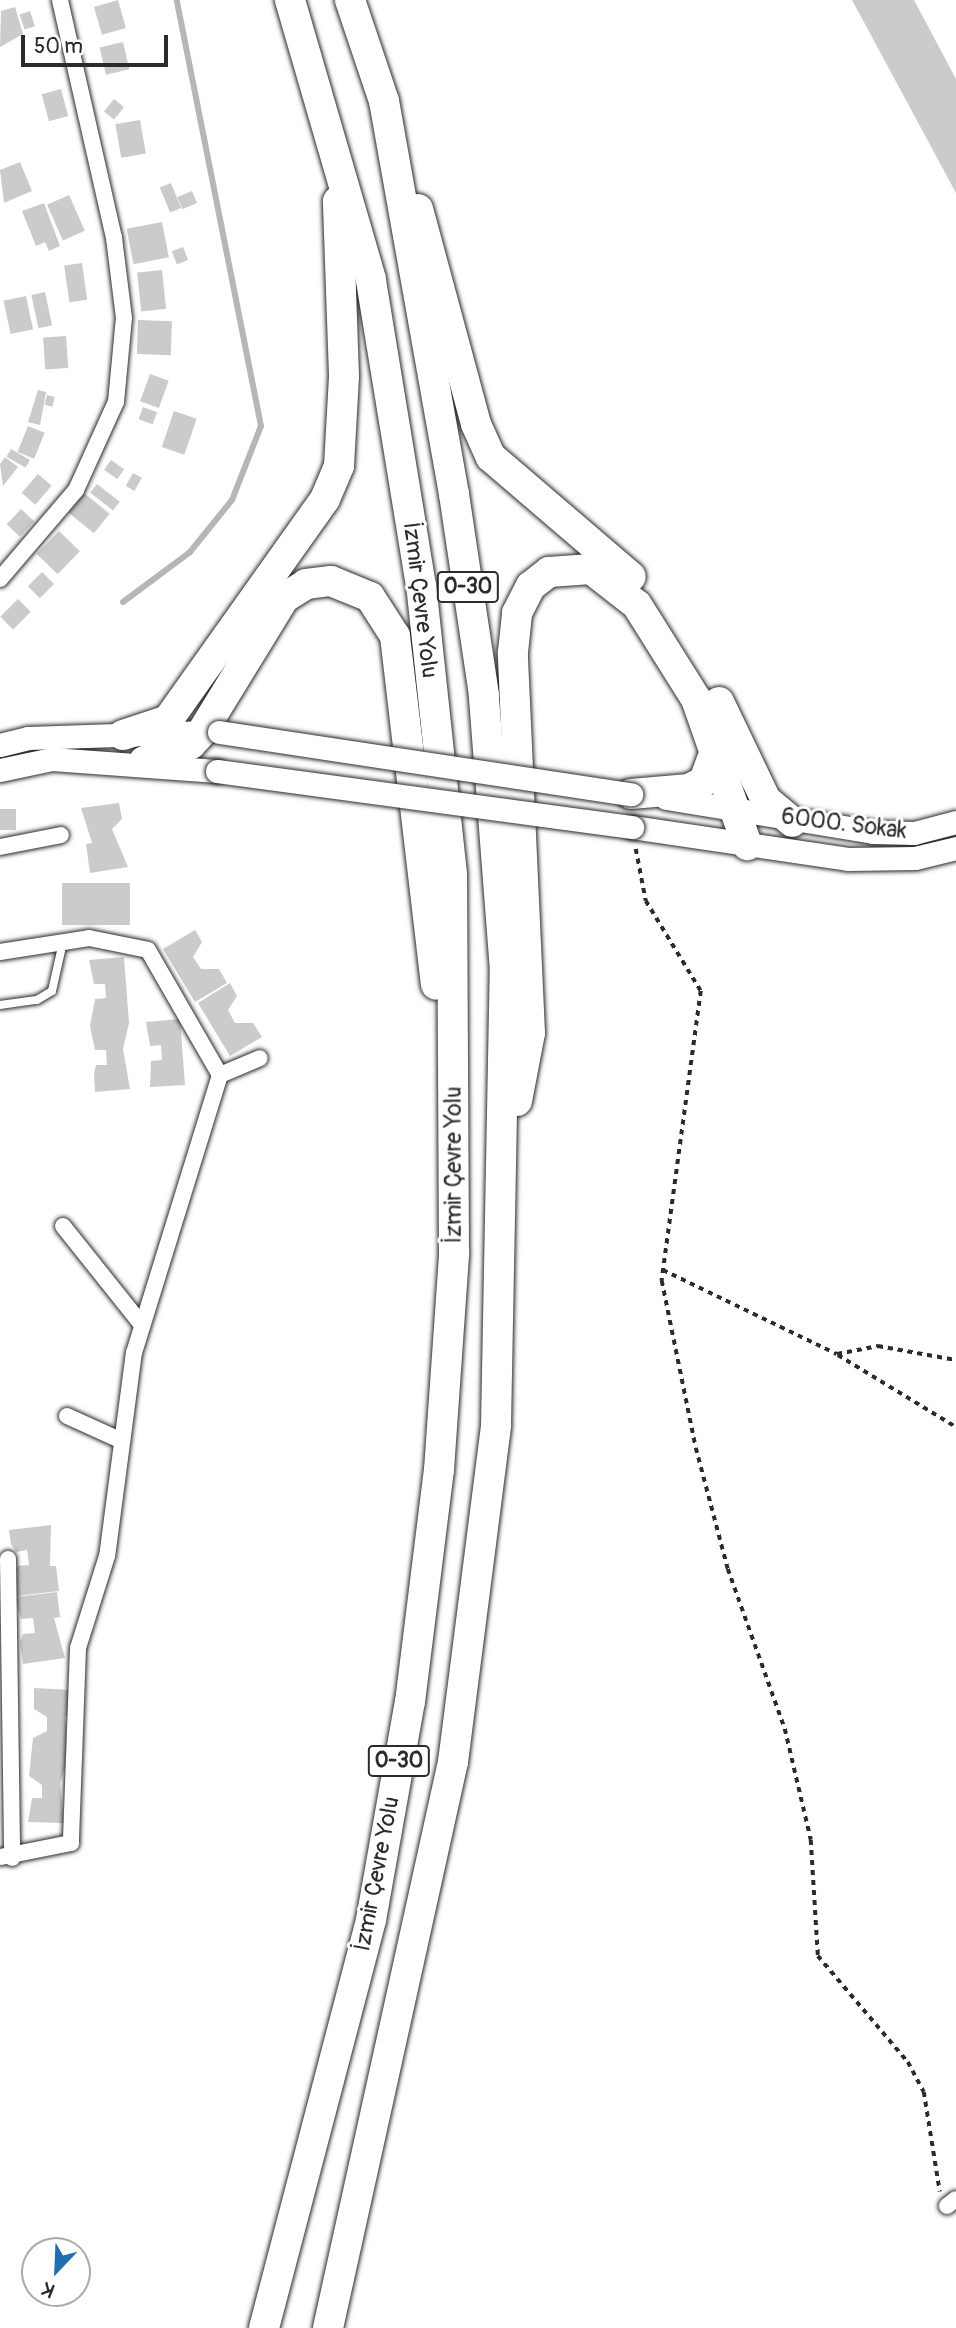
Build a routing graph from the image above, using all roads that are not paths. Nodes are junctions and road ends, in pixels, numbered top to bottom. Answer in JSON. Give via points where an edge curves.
{"nodes":[{"id":1,"x":60,"y":0,"type":"edge"},
{"id":2,"x":290,"y":0,"type":"edge"},
{"id":3,"x":350,"y":0,"type":"edge"},
{"id":4,"x":384,"y":101,"type":"junction"},
{"id":5,"x":338,"y":173,"type":"junction"},
{"id":6,"x":0,"y":579,"type":"edge"},
{"id":7,"x":183,"y":701,"type":"junction"},
{"id":8,"x":123,"y":735,"type":"junction"},
{"id":9,"x":198,"y":735,"type":"junction"},
{"id":10,"x":0,"y":745,"type":"edge"},
{"id":11,"x":722,"y":746,"type":"junction"},
{"id":12,"x":144,"y":761,"type":"junction"},
{"id":13,"x":0,"y":770,"type":"edge"},
{"id":14,"x":217,"y":771,"type":"junction"},
{"id":15,"x":631,"y":794,"type":"junction"},
{"id":16,"x":741,"y":807,"type":"junction"},
{"id":17,"x":792,"y":822,"type":"junction"},
{"id":18,"x":956,"y":822,"type":"edge"},
{"id":19,"x":61,"y":835,"type":"dead end"},
{"id":20,"x":747,"y":845,"type":"junction"},
{"id":21,"x":0,"y":847,"type":"edge"},
{"id":22,"x":956,"y":848,"type":"edge"},
{"id":23,"x":63,"y":942,"type":"junction"},
{"id":24,"x":0,"y":952,"type":"edge"},
{"id":25,"x":0,"y":1005,"type":"edge"},
{"id":26,"x":260,"y":1058,"type":"dead end"},
{"id":27,"x":220,"y":1075,"type":"junction"},
{"id":28,"x":455,"y":1181,"type":"junction"},
{"id":29,"x":501,"y":1184,"type":"junction"},
{"id":30,"x":63,"y":1226,"type":"dead end"},
{"id":31,"x":142,"y":1325,"type":"junction"},
{"id":32,"x":66,"y":1416,"type":"dead end"},
{"id":33,"x":122,"y":1441,"type":"junction"},
{"id":34,"x":8,"y":1559,"type":"dead end"},
{"id":35,"x":6,"y":1759,"type":"edge"},
{"id":36,"x":6,"y":1858,"type":"edge"},
{"id":37,"x":264,"y":2328,"type":"edge"},
{"id":38,"x":328,"y":2328,"type":"edge"}],
"edges":[{"from":1,"to":6,"type":"street","via":[[114,238],[124,318],[116,402],[76,490]]},
{"from":2,"to":5,"type":"highway","name":"İzmir Çevre Yolu","number":"O-30"},
{"from":3,"to":4,"type":"highway","name":"İzmir Çevre Yolu","number":"O-30"},
{"from":4,"to":11,"type":"highway","via":[[444,291],[476,424],[491,457],[649,594],[677,625],[714,687]]},
{"from":4,"to":29,"type":"highway","name":"İzmir Çevre Yolu","number":"O-30","via":[[484,695],[505,971]]},
{"from":5,"to":7,"type":"highway","via":[[344,376],[339,466],[325,499]]},
{"from":5,"to":28,"type":"highway","name":"İzmir Çevre Yolu","number":"O-30","via":[[371,279],[421,586],[452,874]]},
{"from":7,"to":8,"type":"highway","via":[[169,720]]},
{"from":7,"to":9,"type":"highway"},
{"from":8,"to":9,"type":"main road","name":"6000. Sokak"},
{"from":8,"to":10,"type":"main road","name":"6000. Sokak"},
{"from":9,"to":12,"type":"highway"},
{"from":9,"to":14,"type":"highway"},
{"from":9,"to":15,"type":"main road","name":"6000. Sokak","bridge":true},
{"from":9,"to":28,"type":"highway","via":[[284,598],[306,584],[348,585],[384,614],[396,636],[409,727]]},
{"from":11,"to":15,"type":"highway","via":[[704,781],[689,789]]},
{"from":11,"to":16,"type":"highway"},
{"from":11,"to":17,"type":"highway","via":[[766,800]]},
{"from":11,"to":29,"type":"highway","via":[[660,633],[613,582],[591,569],[568,568],[531,586],[517,613],[513,652],[530,1033]]},
{"from":12,"to":13,"type":"main road","name":"6000. Sokak","via":[[52,760]]},
{"from":12,"to":14,"type":"main road","name":"6000. Sokak"},
{"from":14,"to":20,"type":"main road","name":"6000. Sokak","bridge":true},
{"from":15,"to":16,"type":"main road","name":"6000. Sokak"},
{"from":16,"to":17,"type":"main road","name":"6000. Sokak"},
{"from":16,"to":20,"type":"highway"},
{"from":17,"to":18,"type":"main road","name":"6000. Sokak","via":[[914,833]]},
{"from":19,"to":21,"type":"street"},
{"from":20,"to":22,"type":"main road","name":"6000. Sokak","via":[[848,859],[915,858]]},
{"from":23,"to":24,"type":"street"},
{"from":23,"to":25,"type":"lane","via":[[52,991],[37,1000]]},
{"from":23,"to":27,"type":"street","via":[[112,939],[148,950]]},
{"from":26,"to":27,"type":"street"},
{"from":27,"to":31,"type":"street"},
{"from":28,"to":37,"type":"highway","name":"İzmir Çevre Yolu","number":"O-30","via":[[439,1470],[410,1702],[370,1920]]},
{"from":29,"to":38,"type":"highway","name":"İzmir Çevre Yolu","number":"O-30","via":[[496,1425],[453,1762]]},
{"from":30,"to":31,"type":"street"},
{"from":31,"to":33,"type":"street"},
{"from":32,"to":33,"type":"street"},
{"from":33,"to":36,"type":"street","via":[[107,1556],[78,1648],[71,1843]]},
{"from":34,"to":35,"type":"street"},
{"from":35,"to":36,"type":"street"}]}
